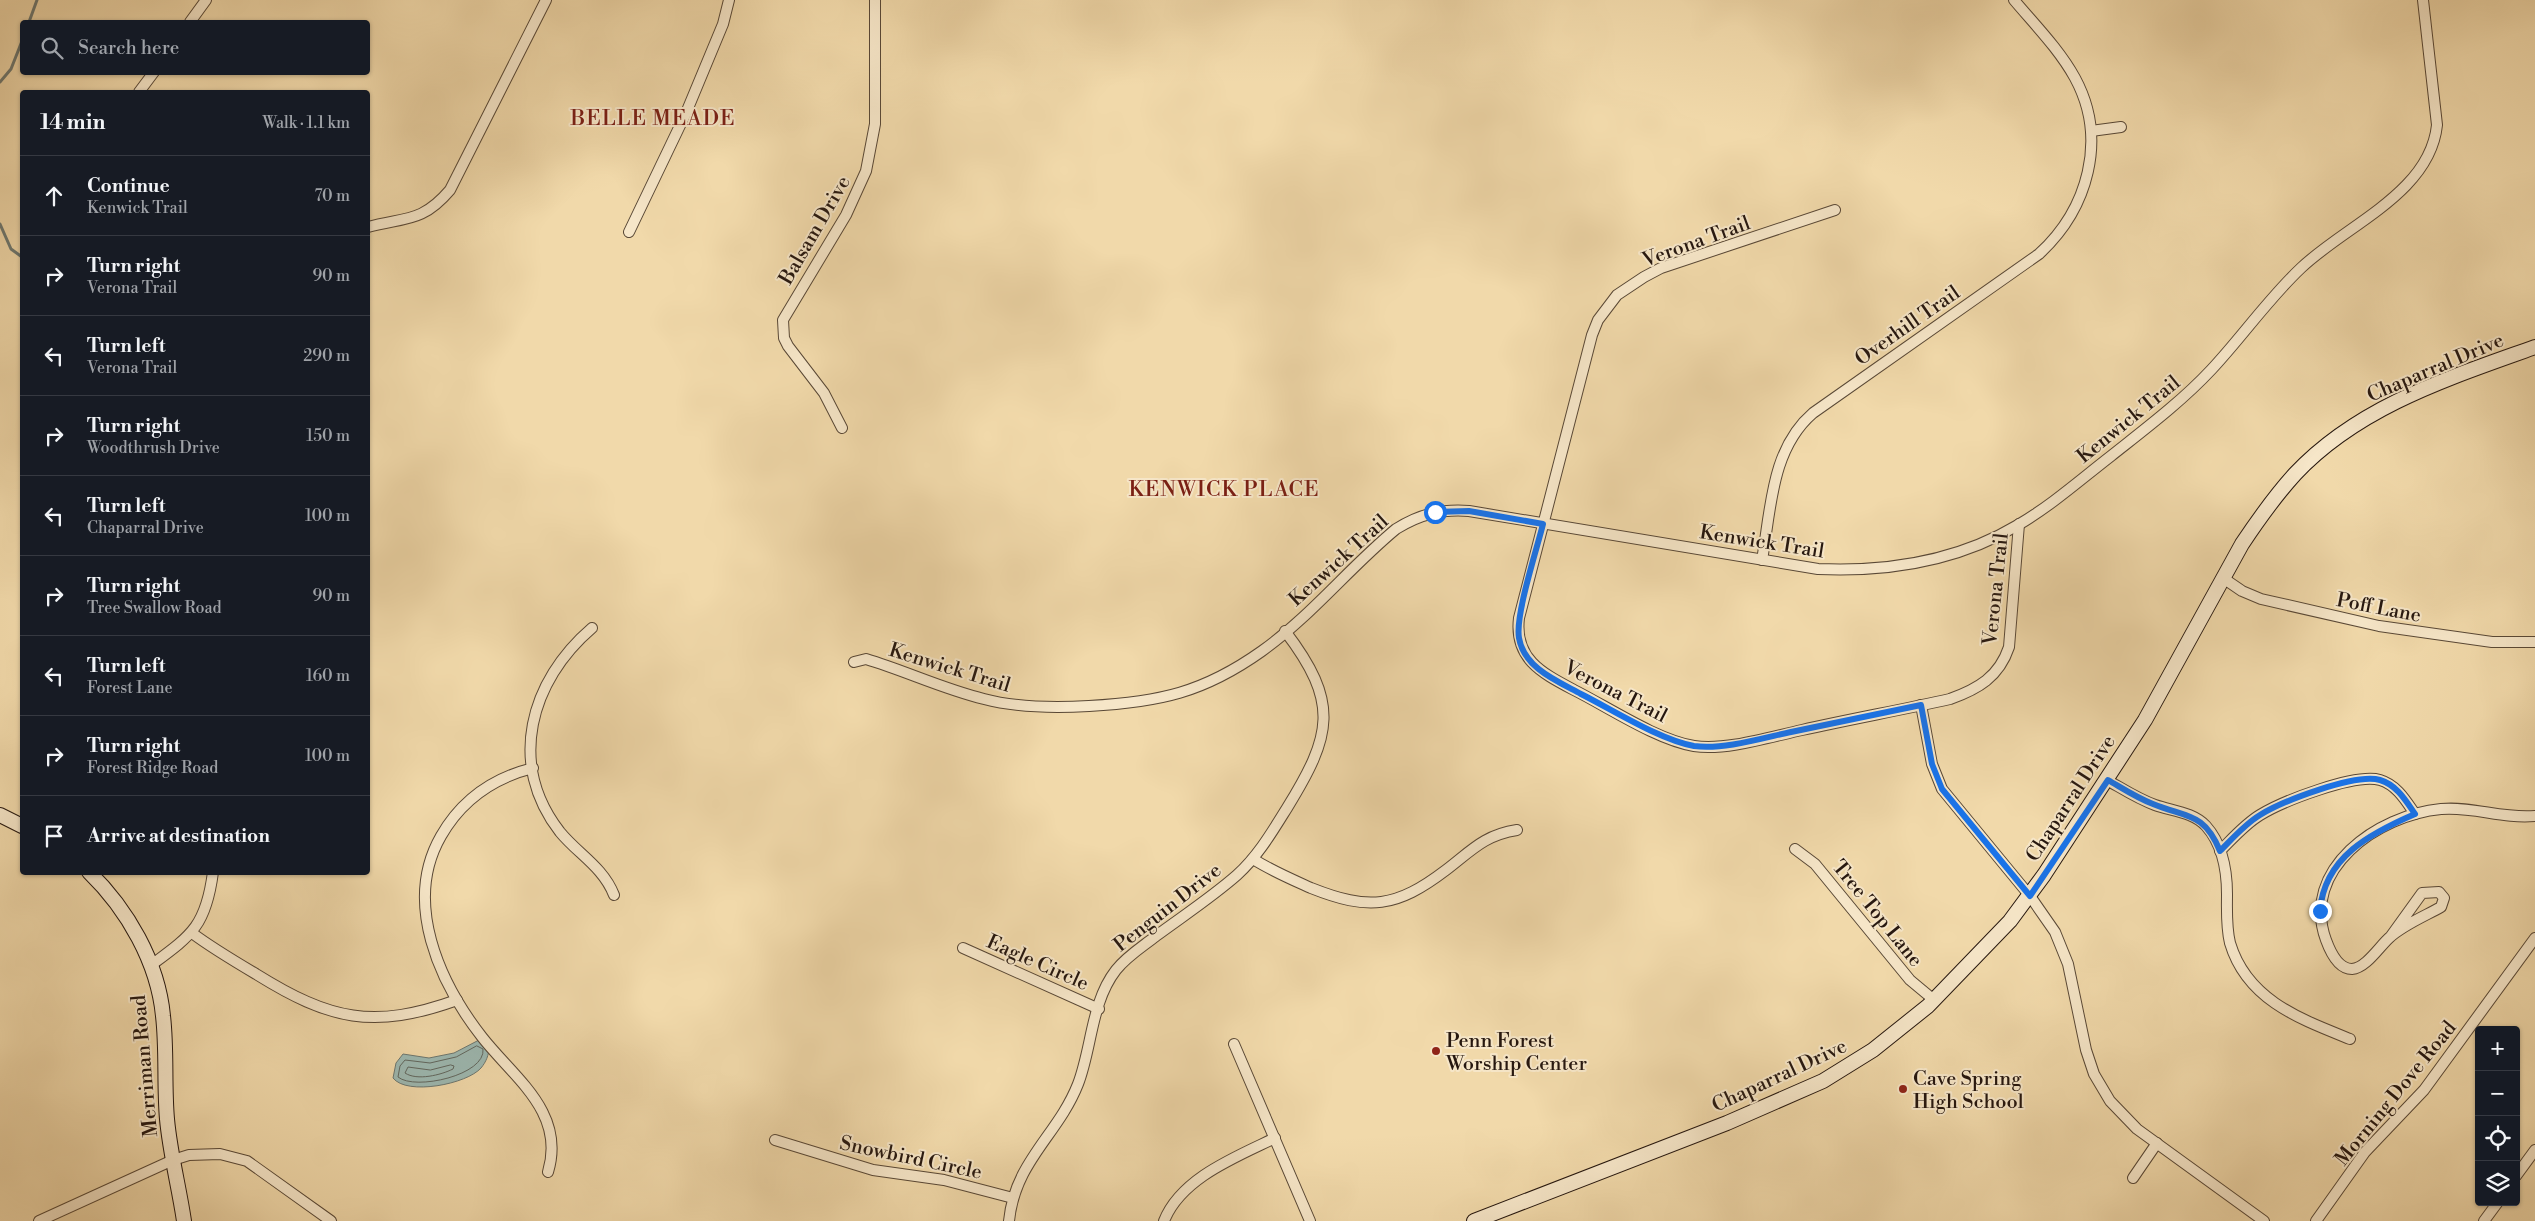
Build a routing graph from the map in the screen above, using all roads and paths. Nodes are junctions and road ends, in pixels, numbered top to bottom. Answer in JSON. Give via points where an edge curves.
{"nodes":[{"id":1,"x":206,"y":0,"type":"edge"},
{"id":2,"x":546,"y":0,"type":"edge"},
{"id":3,"x":729,"y":0,"type":"edge"},
{"id":4,"x":875,"y":0,"type":"edge"},
{"id":5,"x":2014,"y":0,"type":"edge"},
{"id":6,"x":2423,"y":0,"type":"edge"},
{"id":7,"x":191,"y":20,"type":"edge"},
{"id":8,"x":152,"y":75,"type":"edge"},
{"id":9,"x":140,"y":90,"type":"edge"},
{"id":10,"x":2121,"y":127,"type":"dead end"},
{"id":11,"x":2091,"y":131,"type":"junction"},
{"id":12,"x":1835,"y":210,"type":"dead end"},
{"id":13,"x":370,"y":227,"type":"edge"},
{"id":14,"x":629,"y":232,"type":"dead end"},
{"id":15,"x":2535,"y":347,"type":"edge"},
{"id":16,"x":842,"y":428,"type":"dead end"},
{"id":17,"x":1543,"y":524,"type":"junction"},
{"id":18,"x":2019,"y":524,"type":"junction"},
{"id":19,"x":1762,"y":560,"type":"junction"},
{"id":20,"x":2223,"y":578,"type":"junction"},
{"id":21,"x":592,"y":628,"type":"dead end"},
{"id":22,"x":1285,"y":631,"type":"junction"},
{"id":23,"x":2535,"y":642,"type":"edge"},
{"id":24,"x":854,"y":662,"type":"dead end"},
{"id":25,"x":1921,"y":705,"type":"junction"},
{"id":26,"x":533,"y":768,"type":"junction"},
{"id":27,"x":2108,"y":780,"type":"junction"},
{"id":28,"x":2415,"y":814,"type":"junction"},
{"id":29,"x":0,"y":815,"type":"edge"},
{"id":30,"x":2535,"y":816,"type":"edge"},
{"id":31,"x":20,"y":825,"type":"edge"},
{"id":32,"x":1518,"y":830,"type":"dead end"},
{"id":33,"x":1795,"y":849,"type":"dead end"},
{"id":34,"x":2220,"y":851,"type":"junction"},
{"id":35,"x":1253,"y":859,"type":"junction"},
{"id":36,"x":92,"y":875,"type":"edge"},
{"id":37,"x":212,"y":875,"type":"edge"},
{"id":38,"x":614,"y":895,"type":"dead end"},
{"id":39,"x":2030,"y":896,"type":"junction"},
{"id":40,"x":192,"y":933,"type":"junction"},
{"id":41,"x":2391,"y":936,"type":"junction"},
{"id":42,"x":2535,"y":938,"type":"edge"},
{"id":43,"x":963,"y":948,"type":"dead end"},
{"id":44,"x":150,"y":966,"type":"junction"},
{"id":45,"x":457,"y":1000,"type":"junction"},
{"id":46,"x":1934,"y":1000,"type":"junction"},
{"id":47,"x":1099,"y":1008,"type":"junction"},
{"id":48,"x":2350,"y":1039,"type":"dead end"},
{"id":49,"x":1234,"y":1044,"type":"dead end"},
{"id":50,"x":1275,"y":1138,"type":"junction"},
{"id":51,"x":774,"y":1140,"type":"dead end"},
{"id":52,"x":2157,"y":1143,"type":"junction"},
{"id":53,"x":2535,"y":1150,"type":"edge"},
{"id":54,"x":173,"y":1160,"type":"junction"},
{"id":55,"x":2520,"y":1171,"type":"edge"},
{"id":56,"x":548,"y":1172,"type":"dead end"},
{"id":57,"x":2133,"y":1178,"type":"dead end"},
{"id":58,"x":1013,"y":1198,"type":"junction"},
{"id":59,"x":2495,"y":1206,"type":"edge"},
{"id":60,"x":39,"y":1221,"type":"edge"},
{"id":61,"x":184,"y":1221,"type":"edge"},
{"id":62,"x":331,"y":1221,"type":"edge"},
{"id":63,"x":1009,"y":1221,"type":"edge"},
{"id":64,"x":1164,"y":1221,"type":"edge"},
{"id":65,"x":1310,"y":1221,"type":"edge"},
{"id":66,"x":1474,"y":1221,"type":"edge"},
{"id":67,"x":2264,"y":1221,"type":"edge"},
{"id":68,"x":2316,"y":1221,"type":"edge"},
{"id":69,"x":2484,"y":1221,"type":"edge"}],
"edges":[{"from":1,"to":7,"type":"street"},
{"from":2,"to":13,"type":"street","via":[[450,190],[438,204],[419,216]]},
{"from":3,"to":14,"type":"street","via":[[723,24],[686,113]]},
{"from":4,"to":16,"type":"street","name":"Balsam Drive","via":[[875,124],[866,171],[846,215],[783,320],[788,346],[824,393]]},
{"from":5,"to":11,"type":"street","name":"Overhill Trail","via":[[2075,78],[2085,99]]},
{"from":6,"to":18,"type":"street","name":"Kenwick Trail","via":[[2437,125],[2435,142],[2422,168],[2401,191],[2301,268],[2187,394],[2072,488]]},
{"from":8,"to":9,"type":"street"},
{"from":10,"to":11,"type":"street"},
{"from":11,"to":19,"type":"street","name":"Overhill Trail","via":[[2087,179],[2072,216],[2053,241],[1813,413],[1796,430],[1778,467]]},
{"from":12,"to":17,"type":"street","name":"Verona Trail","via":[[1661,268],[1617,295],[1598,320],[1592,335]]},
{"from":15,"to":20,"type":"street","name":"Chaparral Drive","via":[[2400,399],[2335,439],[2279,492],[2242,544]]},
{"from":17,"to":19,"type":"street","name":"Kenwick Trail"},
{"from":17,"to":22,"type":"street","name":"Kenwick Trail","via":[[1469,511],[1420,516],[1396,529]]},
{"from":17,"to":25,"type":"street","name":"Verona Trail","via":[[1519,618],[1519,637],[1524,653],[1530,662],[1554,679],[1642,726],[1685,744],[1709,747]]},
{"from":18,"to":19,"type":"street","name":"Kenwick Trail","via":[[1955,552],[1903,565],[1846,570]]},
{"from":18,"to":25,"type":"street","name":"Verona Trail","via":[[2009,647],[2005,658],[1993,676],[1980,686],[1950,699]]},
{"from":20,"to":23,"type":"street","name":"Poff Lane","via":[[2261,599],[2379,626],[2492,642]]},
{"from":20,"to":27,"type":"street","name":"Chaparral Drive"},
{"from":21,"to":26,"type":"street","via":[[556,666],[538,700],[531,732]]},
{"from":22,"to":24,"type":"street","name":"Kenwick Trail","via":[[1263,650],[1219,677],[1170,697],[1129,704],[1061,708],[1007,704],[953,690],[866,659]]},
{"from":22,"to":35,"type":"street","name":"Penguin Drive","via":[[1307,661],[1317,683],[1323,707],[1321,740],[1310,770]]},
{"from":25,"to":39,"type":"street","via":[[1932,764],[1942,789]]},
{"from":26,"to":38,"type":"street","via":[[540,795],[552,820],[576,849],[606,877]]},
{"from":26,"to":45,"type":"street","via":[[507,777],[472,798],[448,825],[430,861],[425,890],[427,923],[438,962]]},
{"from":27,"to":34,"type":"street","via":[[2153,804],[2196,818],[2213,834]]},
{"from":27,"to":39,"type":"street","name":"Chaparral Drive"},
{"from":28,"to":30,"type":"street","via":[[2457,808],[2511,817]]},
{"from":28,"to":34,"type":"street","via":[[2390,785],[2381,780],[2363,778],[2275,807],[2244,826]]},
{"from":28,"to":41,"type":"street","via":[[2366,838],[2346,855],[2329,875],[2321,898],[2321,921],[2330,949],[2344,968],[2362,965]]},
{"from":29,"to":31,"type":"street"},
{"from":32,"to":35,"type":"street","via":[[1490,836],[1418,890],[1380,903],[1340,899],[1272,871]]},
{"from":33,"to":46,"type":"street","name":"Tree Top Lane","via":[[1815,864],[1904,973],[1920,991]]},
{"from":34,"to":48,"type":"street","via":[[2227,882],[2229,936],[2245,973],[2276,1006],[2299,1019]]},
{"from":35,"to":47,"type":"street","name":"Penguin Drive","via":[[1237,875],[1125,960],[1108,983]]},
{"from":36,"to":44,"type":"street","via":[[129,922]]},
{"from":37,"to":40,"type":"street","name":"Merriman Road","via":[[210,898]]},
{"from":39,"to":46,"type":"street","name":"Chaparral Drive"},
{"from":39,"to":52,"type":"street","via":[[2055,932],[2068,964],[2094,1074],[2122,1116]]},
{"from":40,"to":44,"type":"street","name":"Merriman Road"},
{"from":40,"to":45,"type":"street","via":[[290,995],[339,1014],[398,1016]]},
{"from":41,"to":41,"type":"street","via":[[2441,907],[2444,898],[2439,892],[2422,893]]},
{"from":42,"to":68,"type":"street","name":"Morning Dove Road","via":[[2424,1090],[2366,1152]]},
{"from":43,"to":47,"type":"street","name":"Eagle Circle"},
{"from":44,"to":54,"type":"street","name":"Merriman Road","via":[[163,1014],[165,1095]]},
{"from":45,"to":56,"type":"street","via":[[482,1037],[540,1106],[552,1135]]},
{"from":46,"to":66,"type":"street","name":"Chaparral Drive","via":[[1873,1050],[1823,1081],[1728,1122]]},
{"from":47,"to":58,"type":"street","name":"Penguin Drive","via":[[1077,1087],[1026,1167]]},
{"from":49,"to":50,"type":"street"},
{"from":50,"to":64,"type":"street","via":[[1230,1160],[1196,1183],[1173,1205]]},
{"from":50,"to":65,"type":"street"},
{"from":51,"to":58,"type":"street","name":"Snowbird Circle","via":[[873,1170],[944,1180]]},
{"from":52,"to":57,"type":"street"},
{"from":52,"to":67,"type":"street"},
{"from":53,"to":55,"type":"street"},
{"from":54,"to":60,"type":"street"},
{"from":54,"to":61,"type":"street","name":"Merriman Road"},
{"from":54,"to":62,"type":"street","via":[[207,1153],[247,1161]]},
{"from":58,"to":63,"type":"street","name":"Penguin Drive"},
{"from":59,"to":69,"type":"street"}]}
